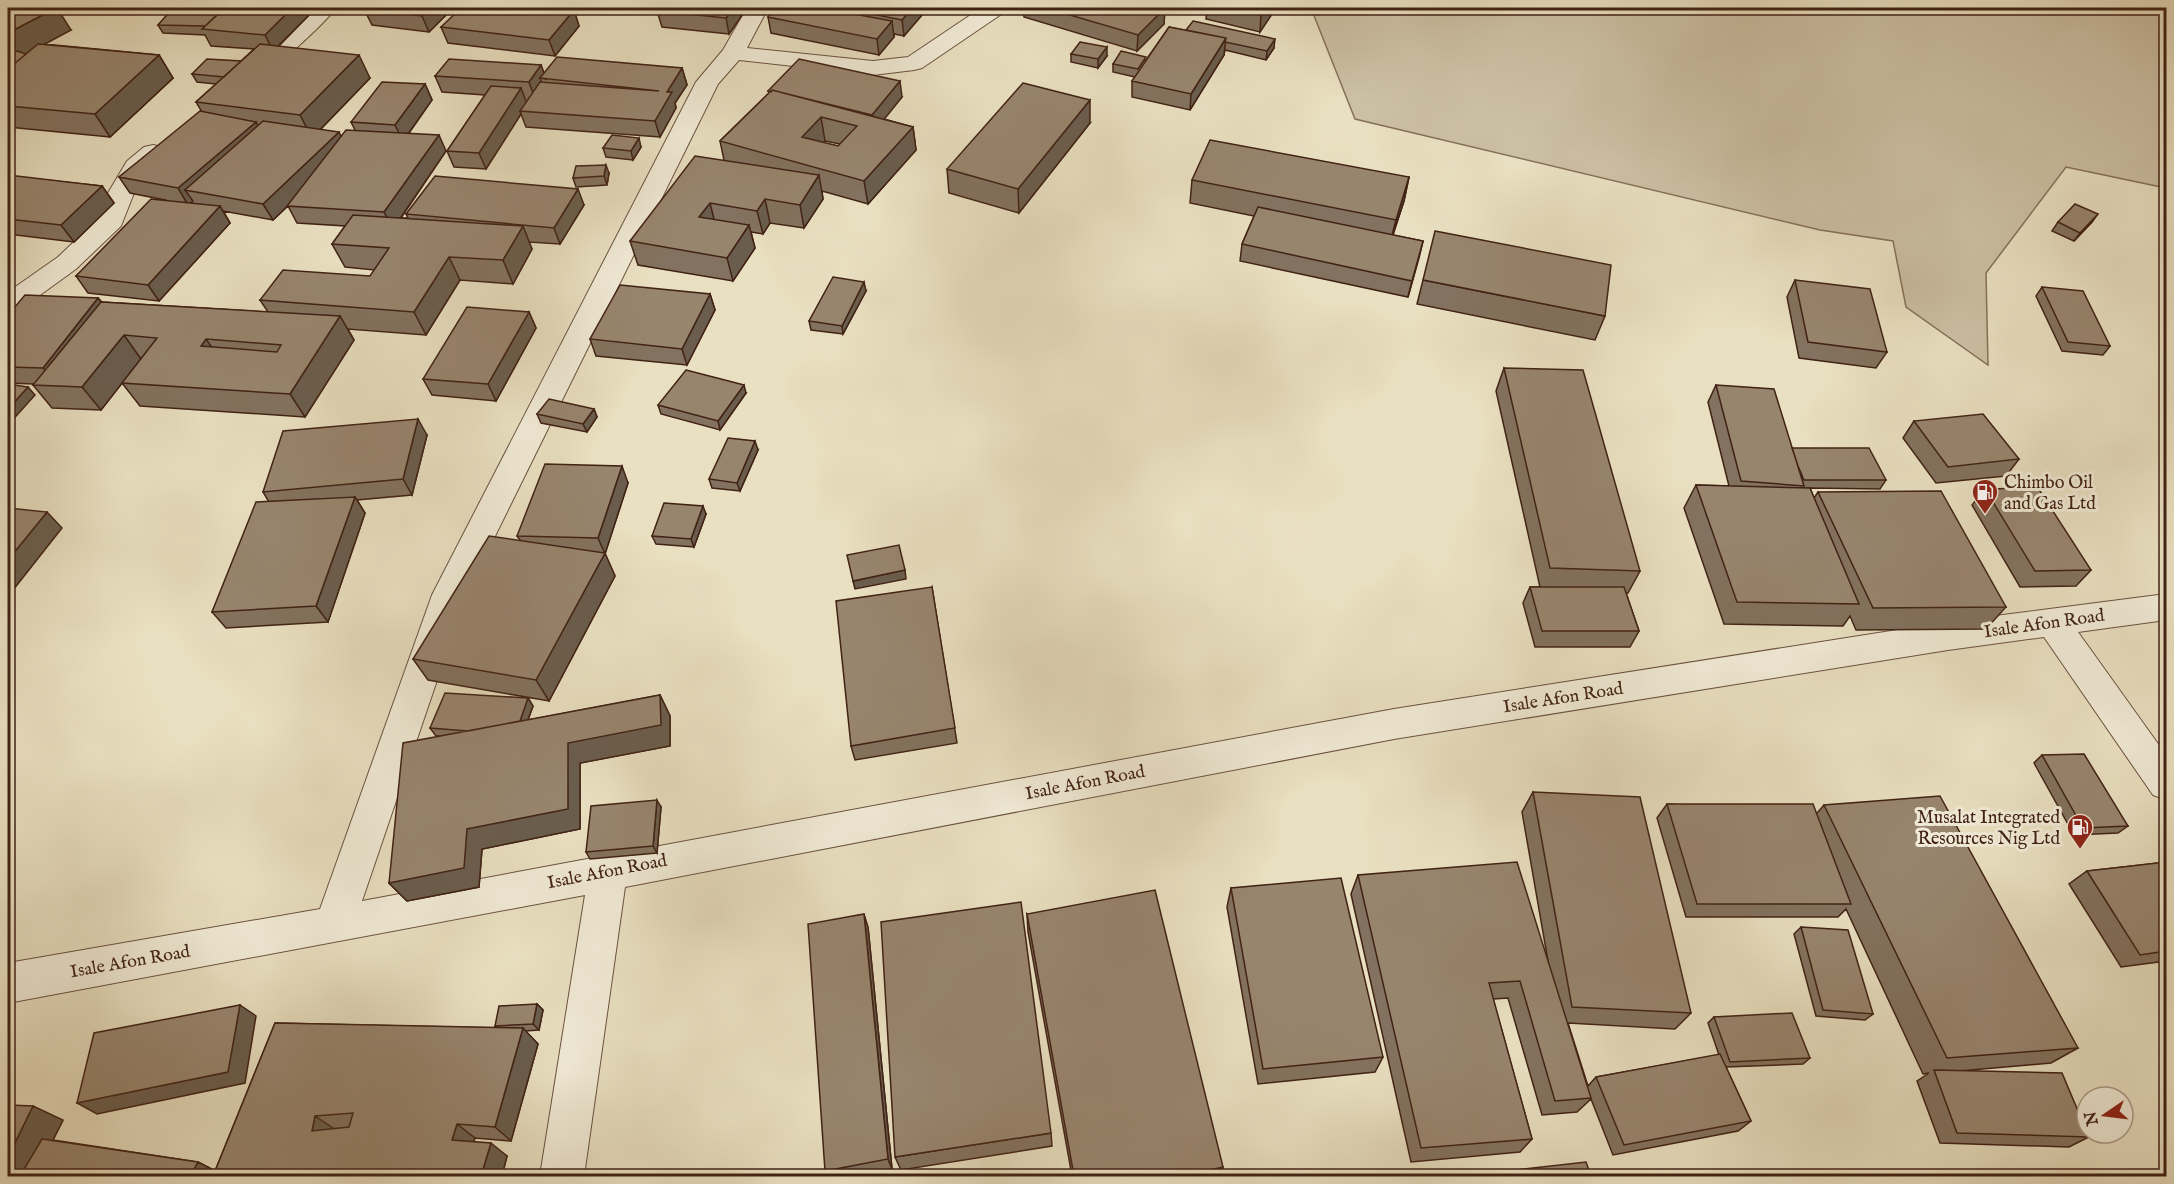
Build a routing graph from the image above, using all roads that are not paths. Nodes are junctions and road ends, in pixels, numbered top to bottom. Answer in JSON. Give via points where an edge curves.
{"nodes":[{"id":1,"x":325,"y":8,"type":"edge"},
{"id":2,"x":757,"y":8,"type":"edge"},
{"id":3,"x":995,"y":8,"type":"edge"},
{"id":4,"x":733,"y":53,"type":"junction"},
{"id":5,"x":229,"y":91,"type":"edge"},
{"id":6,"x":173,"y":136,"type":"edge"},
{"id":7,"x":8,"y":305,"type":"edge"},
{"id":8,"x":2166,"y":607,"type":"edge"},
{"id":9,"x":2052,"y":622,"type":"junction"},
{"id":10,"x":2166,"y":784,"type":"edge"},
{"id":11,"x":608,"y":871,"type":"junction"},
{"id":12,"x":334,"y":925,"type":"junction"},
{"id":13,"x":8,"y":983,"type":"edge"},
{"id":14,"x":562,"y":1176,"type":"edge"}],
"edges":[{"from":1,"to":5,"type":"street"},
{"from":2,"to":4,"type":"street"},
{"from":3,"to":4,"type":"street","via":[[914,63],[873,68]]},
{"from":4,"to":12,"type":"street","via":[[708,82],[449,595]]},
{"from":6,"to":7,"type":"street","via":[[136,166],[112,220],[67,263]]},
{"from":8,"to":9,"type":"street","name":"Isale Afon Road"},
{"from":9,"to":10,"type":"street"},
{"from":9,"to":11,"type":"street","name":"Isale Afon Road","via":[[1394,724]]},
{"from":11,"to":12,"type":"street","name":"Isale Afon Road"},
{"from":11,"to":14,"type":"street"},
{"from":12,"to":13,"type":"street","name":"Isale Afon Road"}]}
